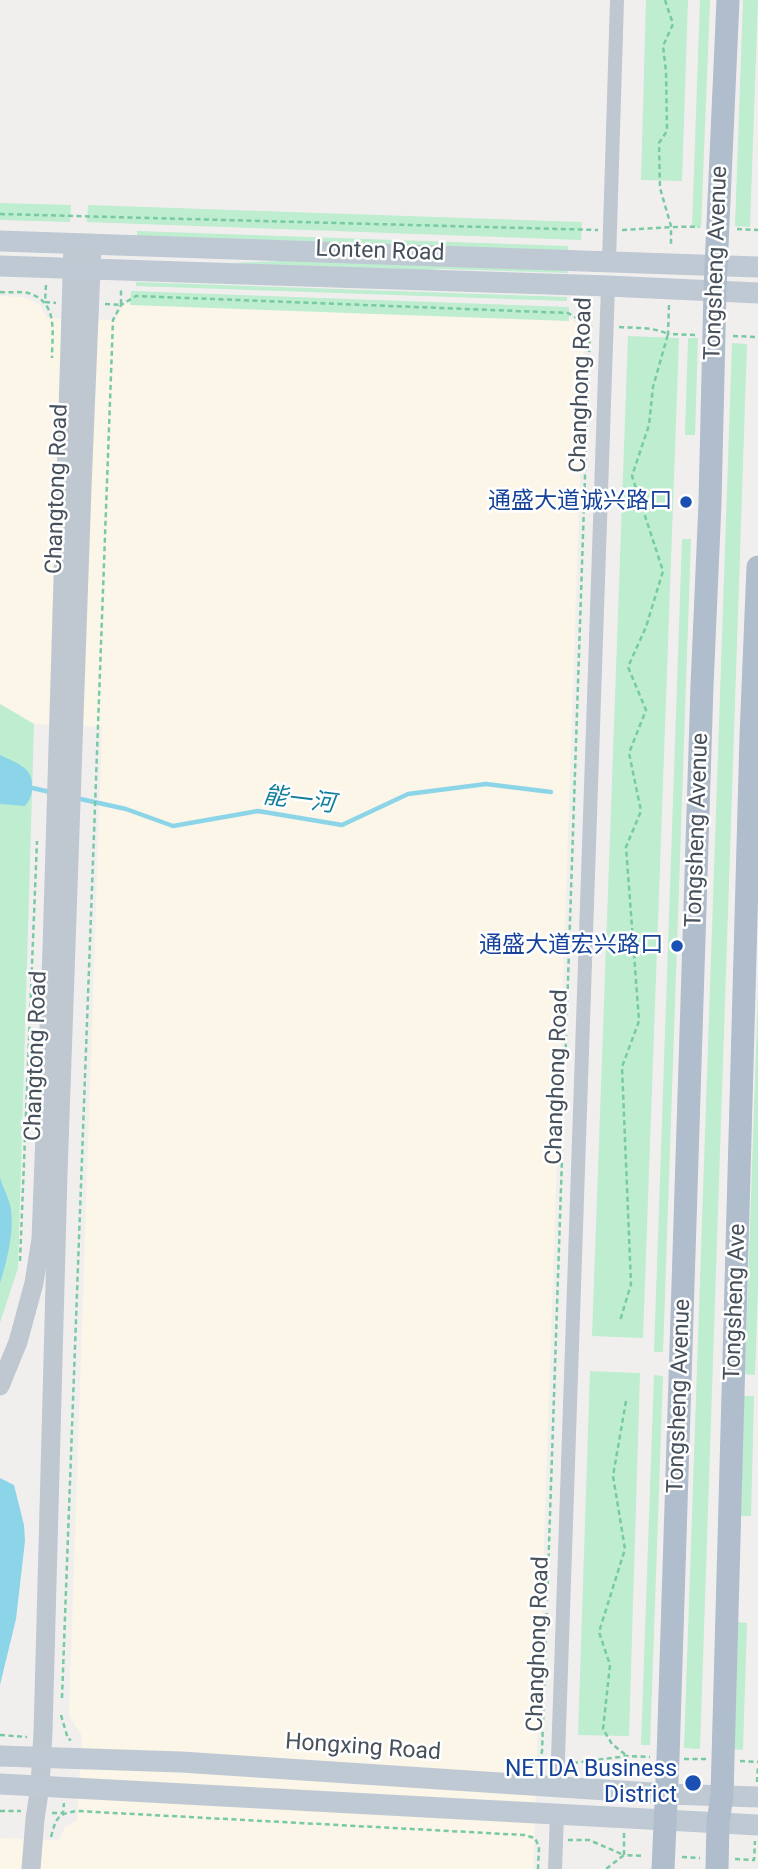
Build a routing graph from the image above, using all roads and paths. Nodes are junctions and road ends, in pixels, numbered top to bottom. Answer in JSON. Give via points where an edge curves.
{"nodes":[{"id":1,"x":617,"y":0,"type":"edge"},
{"id":2,"x":666,"y":0,"type":"edge"},
{"id":3,"x":728,"y":0,"type":"edge"},
{"id":4,"x":0,"y":214,"type":"edge"},
{"id":5,"x":597,"y":230,"type":"dead end"},
{"id":6,"x":610,"y":230,"type":"dead end"},
{"id":7,"x":0,"y":241,"type":"edge"},
{"id":8,"x":83,"y":244,"type":"junction"},
{"id":9,"x":609,"y":261,"type":"junction"},
{"id":10,"x":0,"y":266,"type":"edge"},
{"id":11,"x":717,"y":266,"type":"junction"},
{"id":12,"x":758,"y":267,"type":"edge"},
{"id":13,"x":82,"y":269,"type":"junction"},
{"id":14,"x":608,"y":285,"type":"junction"},
{"id":15,"x":715,"y":290,"type":"junction"},
{"id":16,"x":0,"y":292,"type":"edge"},
{"id":17,"x":758,"y":293,"type":"edge"},
{"id":18,"x":590,"y":327,"type":"junction"},
{"id":19,"x":602,"y":327,"type":"dead end"},
{"id":20,"x":613,"y":327,"type":"dead end"},
{"id":21,"x":52,"y":359,"type":"dead end"},
{"id":22,"x":758,"y":568,"type":"edge"},
{"id":23,"x":37,"y":841,"type":"dead end"},
{"id":24,"x":19,"y":1263,"type":"dead end"},
{"id":25,"x":620,"y":1321,"type":"dead end"},
{"id":26,"x":0,"y":1386,"type":"edge"},
{"id":27,"x":626,"y":1401,"type":"dead end"},
{"id":28,"x":76,"y":1741,"type":"dead end"},
{"id":29,"x":0,"y":1756,"type":"edge"},
{"id":30,"x":627,"y":1756,"type":"junction"},
{"id":31,"x":41,"y":1757,"type":"junction"},
{"id":32,"x":668,"y":1758,"type":"junction"},
{"id":33,"x":723,"y":1760,"type":"junction"},
{"id":34,"x":758,"y":1762,"type":"edge"},
{"id":35,"x":535,"y":1763,"type":"junction"},
{"id":36,"x":558,"y":1763,"type":"junction"},
{"id":37,"x":523,"y":1766,"type":"dead end"},
{"id":38,"x":0,"y":1784,"type":"edge"},
{"id":39,"x":40,"y":1786,"type":"junction"},
{"id":40,"x":557,"y":1787,"type":"junction"},
{"id":41,"x":667,"y":1794,"type":"junction"},
{"id":42,"x":722,"y":1795,"type":"junction"},
{"id":43,"x":758,"y":1797,"type":"edge"},
{"id":44,"x":556,"y":1814,"type":"junction"},
{"id":45,"x":665,"y":1819,"type":"junction"},
{"id":46,"x":718,"y":1823,"type":"junction"},
{"id":47,"x":758,"y":1825,"type":"edge"},
{"id":48,"x":51,"y":1838,"type":"dead end"},
{"id":49,"x":535,"y":1838,"type":"junction"},
{"id":50,"x":556,"y":1839,"type":"junction"},
{"id":51,"x":31,"y":1869,"type":"edge"},
{"id":52,"x":538,"y":1869,"type":"edge"},
{"id":53,"x":555,"y":1869,"type":"edge"},
{"id":54,"x":606,"y":1869,"type":"edge"},
{"id":55,"x":663,"y":1869,"type":"edge"},
{"id":56,"x":717,"y":1869,"type":"edge"}],
"edges":[{"from":1,"to":9,"type":"street"},
{"from":2,"to":6,"type":"path","via":[[673,24],[663,46],[667,131],[659,143],[660,188],[671,226]]},
{"from":3,"to":11,"type":"main road","name":"Tongsheng Avenue"},
{"from":4,"to":5,"type":"path"},
{"from":7,"to":8,"type":"main road","name":"Lonten Road"},
{"from":8,"to":9,"type":"main road","name":"Lonten Road"},
{"from":8,"to":13,"type":"street","name":"Changtong Road"},
{"from":9,"to":11,"type":"main road","name":"Lonten Road"},
{"from":10,"to":13,"type":"main road","name":"Lonten Road"},
{"from":11,"to":12,"type":"main road","name":"Lonten Road"},
{"from":11,"to":15,"type":"main road","name":"Tongsheng Avenue"},
{"from":13,"to":14,"type":"main road","name":"Lonten Road"},
{"from":13,"to":26,"type":"street","name":"Changtong Road","via":[[41,1239],[18,1342]]},
{"from":13,"to":31,"type":"street","name":"Changtong Road","via":[[82,488]]},
{"from":14,"to":15,"type":"main road","name":"Lonten Road"},
{"from":14,"to":36,"type":"street","name":"Changhong Road"},
{"from":15,"to":17,"type":"main road","name":"Lonten Road"},
{"from":15,"to":32,"type":"main road","name":"Tongsheng Avenue"},
{"from":16,"to":21,"type":"path","via":[[27,293],[45,302],[53,317]]},
{"from":18,"to":19,"type":"path"},
{"from":18,"to":28,"type":"path","via":[[568,313],[136,296],[121,305],[113,320],[61,1717],[68,1739]]},
{"from":18,"to":35,"type":"path","via":[[541,1752]]},
{"from":20,"to":25,"type":"path","via":[[668,334],[653,387],[649,425],[632,476],[663,571],[628,667],[646,710],[629,753],[641,811],[626,847],[639,1021],[622,1067],[631,1284]]},
{"from":22,"to":33,"type":"main road","name":"Tongsheng Ave"},
{"from":23,"to":24,"type":"path"},
{"from":27,"to":30,"type":"path","via":[[614,1476],[625,1549],[599,1632],[610,1665],[603,1729]]},
{"from":29,"to":31,"type":"main road","name":"Hongxing Road"},
{"from":30,"to":32,"type":"path"},
{"from":30,"to":36,"type":"path"},
{"from":31,"to":39,"type":"street","name":"Changtong Road"},
{"from":31,"to":40,"type":"main road","name":"Hongxing Road"},
{"from":32,"to":33,"type":"path"},
{"from":32,"to":41,"type":"main road","name":"Tongsheng Avenue"},
{"from":33,"to":34,"type":"path"},
{"from":33,"to":42,"type":"main road","name":"Tongsheng Ave"},
{"from":35,"to":36,"type":"path"},
{"from":35,"to":37,"type":"path"},
{"from":36,"to":40,"type":"street","name":"Changhong Road"},
{"from":38,"to":39,"type":"main road"},
{"from":39,"to":44,"type":"main road"},
{"from":39,"to":51,"type":"street","name":"Changtong Road"},
{"from":40,"to":41,"type":"main road","name":"Hongxing Road"},
{"from":41,"to":42,"type":"main road","name":"Hongxing Road"},
{"from":41,"to":45,"type":"main road","name":"Tongsheng Avenue"},
{"from":42,"to":43,"type":"main road","name":"Hongxing Road"},
{"from":42,"to":46,"type":"main road","name":"Tongsheng Ave"},
{"from":44,"to":45,"type":"main road"},
{"from":44,"to":50,"type":"street"},
{"from":45,"to":46,"type":"main road"},
{"from":45,"to":55,"type":"main road","name":"Tongsheng Avenue"},
{"from":46,"to":47,"type":"main road"},
{"from":46,"to":56,"type":"main road","name":"Tongsheng Ave"},
{"from":48,"to":49,"type":"path","via":[[55,1821],[63,1813],[77,1811]]},
{"from":49,"to":50,"type":"path"},
{"from":49,"to":52,"type":"path"},
{"from":50,"to":53,"type":"street"},
{"from":50,"to":54,"type":"path","via":[[589,1840],[624,1855]]}]}
